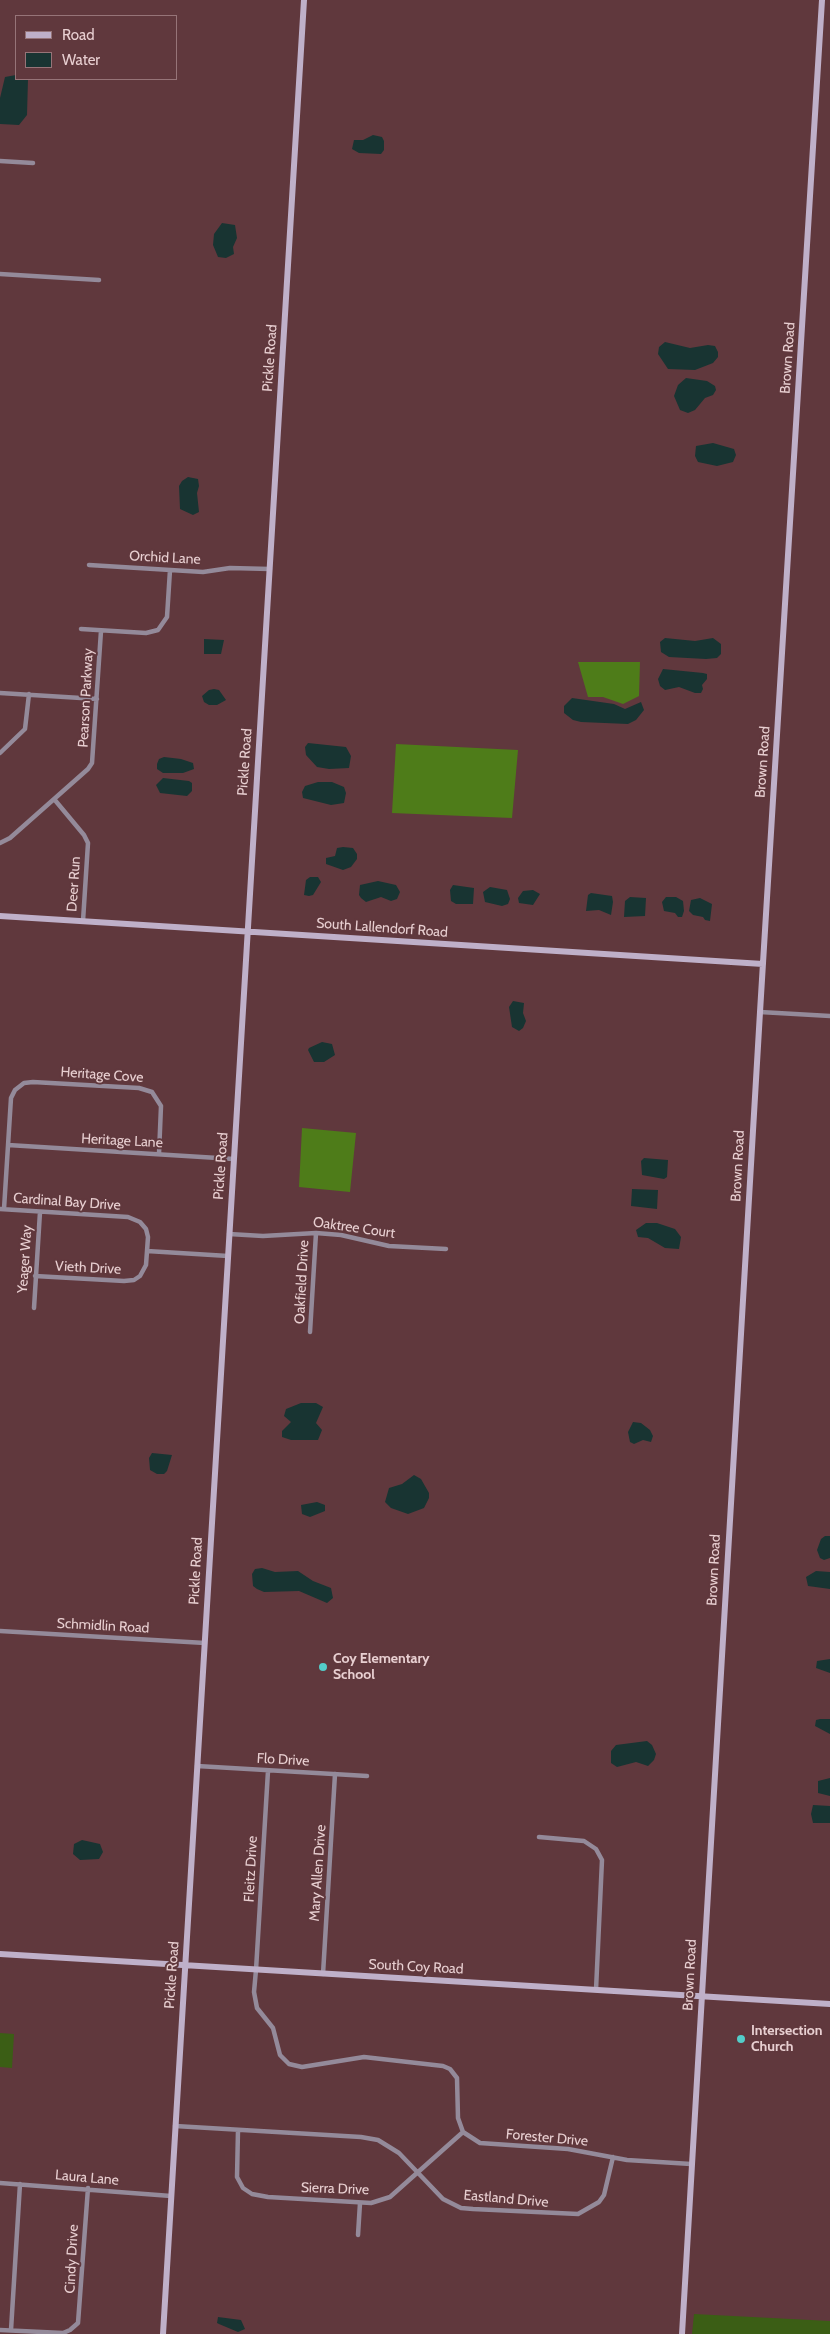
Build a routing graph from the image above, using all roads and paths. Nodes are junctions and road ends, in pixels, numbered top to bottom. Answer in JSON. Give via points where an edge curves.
{"nodes":[{"id":1,"x":304,"y":0,"type":"edge"},
{"id":2,"x":822,"y":0,"type":"edge"},
{"id":3,"x":0,"y":161,"type":"edge"},
{"id":4,"x":33,"y":163,"type":"dead end"},
{"id":5,"x":0,"y":274,"type":"edge"},
{"id":6,"x":99,"y":280,"type":"dead end"},
{"id":7,"x":89,"y":565,"type":"dead end"},
{"id":8,"x":270,"y":569,"type":"junction"},
{"id":9,"x":170,"y":570,"type":"junction"},
{"id":10,"x":80,"y":630,"type":"dead end"},
{"id":11,"x":101,"y":631,"type":"junction"},
{"id":12,"x":0,"y":693,"type":"edge"},
{"id":13,"x":29,"y":694,"type":"junction"},
{"id":14,"x":97,"y":699,"type":"junction"},
{"id":15,"x":0,"y":753,"type":"edge"},
{"id":16,"x":54,"y":800,"type":"junction"},
{"id":17,"x":0,"y":843,"type":"edge"},
{"id":18,"x":0,"y":916,"type":"edge"},
{"id":19,"x":83,"y":922,"type":"junction"},
{"id":20,"x":248,"y":932,"type":"junction"},
{"id":21,"x":763,"y":964,"type":"junction"},
{"id":22,"x":760,"y":1012,"type":"junction"},
{"id":23,"x":830,"y":1016,"type":"edge"},
{"id":24,"x":8,"y":1145,"type":"junction"},
{"id":25,"x":159,"y":1154,"type":"junction"},
{"id":26,"x":234,"y":1159,"type":"junction"},
{"id":27,"x":2,"y":1209,"type":"edge"},
{"id":28,"x":40,"y":1212,"type":"junction"},
{"id":29,"x":316,"y":1233,"type":"junction"},
{"id":30,"x":229,"y":1234,"type":"junction"},
{"id":31,"x":446,"y":1249,"type":"dead end"},
{"id":32,"x":147,"y":1250,"type":"junction"},
{"id":33,"x":228,"y":1256,"type":"junction"},
{"id":34,"x":35,"y":1276,"type":"junction"},
{"id":35,"x":34,"y":1308,"type":"dead end"},
{"id":36,"x":310,"y":1332,"type":"dead end"},
{"id":37,"x":0,"y":1631,"type":"edge"},
{"id":38,"x":205,"y":1643,"type":"junction"},
{"id":39,"x":197,"y":1766,"type":"junction"},
{"id":40,"x":268,"y":1771,"type":"junction"},
{"id":41,"x":335,"y":1774,"type":"junction"},
{"id":42,"x":367,"y":1776,"type":"dead end"},
{"id":43,"x":539,"y":1837,"type":"dead end"},
{"id":44,"x":0,"y":1954,"type":"edge"},
{"id":45,"x":185,"y":1965,"type":"junction"},
{"id":46,"x":256,"y":1970,"type":"junction"},
{"id":47,"x":323,"y":1974,"type":"junction"},
{"id":48,"x":596,"y":1990,"type":"junction"},
{"id":49,"x":701,"y":1997,"type":"junction"},
{"id":50,"x":830,"y":2004,"type":"edge"},
{"id":51,"x":176,"y":2126,"type":"junction"},
{"id":52,"x":238,"y":2130,"type":"junction"},
{"id":53,"x":463,"y":2132,"type":"junction"},
{"id":54,"x":613,"y":2158,"type":"junction"},
{"id":55,"x":691,"y":2164,"type":"junction"},
{"id":56,"x":417,"y":2173,"type":"junction"},
{"id":57,"x":0,"y":2183,"type":"edge"},
{"id":58,"x":20,"y":2184,"type":"junction"},
{"id":59,"x":88,"y":2188,"type":"junction"},
{"id":60,"x":171,"y":2196,"type":"junction"},
{"id":61,"x":360,"y":2203,"type":"junction"},
{"id":62,"x":358,"y":2234,"type":"dead end"},
{"id":63,"x":0,"y":2330,"type":"edge"},
{"id":64,"x":11,"y":2330,"type":"junction"},
{"id":65,"x":163,"y":2334,"type":"edge"},
{"id":66,"x":682,"y":2334,"type":"edge"}],
"edges":[{"from":1,"to":8,"type":"street","name":"Pickle Road"},
{"from":2,"to":21,"type":"street","name":"Brown Road"},
{"from":3,"to":4,"type":"street"},
{"from":5,"to":6,"type":"street"},
{"from":7,"to":9,"type":"street","name":"Orchid Lane"},
{"from":8,"to":9,"type":"street","name":"Orchid Lane"},
{"from":8,"to":20,"type":"street","name":"Pickle Road"},
{"from":9,"to":11,"type":"street","via":[[167,617],[158,630],[148,633]]},
{"from":10,"to":11,"type":"street"},
{"from":11,"to":14,"type":"street","name":"Pearson Parkway"},
{"from":12,"to":13,"type":"street"},
{"from":13,"to":14,"type":"street"},
{"from":13,"to":15,"type":"street","via":[[24,730]]},
{"from":14,"to":16,"type":"street","name":"Pearson Parkway","via":[[92,763]]},
{"from":16,"to":17,"type":"street","name":"Pearson Parkway"},
{"from":16,"to":19,"type":"street","name":"Deer Run","via":[[88,843]]},
{"from":18,"to":19,"type":"street","name":"South Lallendorf Road"},
{"from":19,"to":20,"type":"street","name":"South Lallendorf Road"},
{"from":20,"to":21,"type":"street","name":"South Lallendorf Road"},
{"from":20,"to":26,"type":"street","name":"Pickle Road"},
{"from":21,"to":22,"type":"street","name":"Brown Road"},
{"from":22,"to":23,"type":"street"},
{"from":22,"to":49,"type":"street","name":"Brown Road"},
{"from":24,"to":25,"type":"street","name":"Heritage Lane"},
{"from":24,"to":25,"type":"street","name":"Heritage Cove","via":[[11,1098],[22,1084],[32,1082],[149,1090],[156,1095],[161,1106]]},
{"from":24,"to":27,"type":"street"},
{"from":25,"to":26,"type":"street","name":"Heritage Lane"},
{"from":26,"to":30,"type":"street","name":"Pickle Road"},
{"from":27,"to":28,"type":"street","name":"Cardinal Bay Drive"},
{"from":28,"to":32,"type":"street","name":"Cardinal Bay Drive","via":[[136,1219],[147,1233]]},
{"from":28,"to":34,"type":"street","name":"Yeager Way"},
{"from":29,"to":30,"type":"street","name":"Oaktree Court"},
{"from":29,"to":31,"type":"street","name":"Oaktree Court","via":[[390,1246]]},
{"from":29,"to":36,"type":"street","name":"Oakfield Drive"},
{"from":30,"to":33,"type":"street","name":"Pickle Road"},
{"from":32,"to":33,"type":"street"},
{"from":32,"to":34,"type":"street","name":"Vieth Drive","via":[[145,1269],[130,1281]]},
{"from":33,"to":38,"type":"street","name":"Pickle Road"},
{"from":34,"to":35,"type":"street","name":"Yeager Way"},
{"from":37,"to":38,"type":"street","name":"Schmidlin Road"},
{"from":38,"to":39,"type":"street","name":"Pickle Road"},
{"from":39,"to":40,"type":"street","name":"Flo Drive"},
{"from":39,"to":45,"type":"street","name":"Pickle Road"},
{"from":40,"to":41,"type":"street","name":"Flo Drive"},
{"from":40,"to":46,"type":"street","name":"Fleitz Drive"},
{"from":41,"to":42,"type":"street","name":"Flo Drive"},
{"from":41,"to":47,"type":"street","name":"Mary Allen Drive"},
{"from":43,"to":48,"type":"street","via":[[584,1841],[596,1849],[602,1860]]},
{"from":44,"to":45,"type":"street","name":"South Coy Road"},
{"from":45,"to":46,"type":"street","name":"South Coy Road"},
{"from":45,"to":51,"type":"street","name":"Pickle Road"},
{"from":46,"to":47,"type":"street","name":"South Coy Road"},
{"from":46,"to":53,"type":"street","name":"Fleitz Drive","via":[[254,1997],[257,2008],[273,2028],[280,2055],[289,2064],[302,2067],[364,2057],[443,2066],[455,2074],[458,2083],[458,2118]]},
{"from":47,"to":48,"type":"street","name":"South Coy Road"},
{"from":48,"to":49,"type":"street","name":"South Coy Road"},
{"from":49,"to":50,"type":"street","name":"South Coy Road"},
{"from":49,"to":55,"type":"street","name":"Brown Road"},
{"from":51,"to":52,"type":"street","name":"Eastland Drive"},
{"from":51,"to":60,"type":"street","name":"Pickle Road"},
{"from":52,"to":56,"type":"street","name":"Eastland Drive","via":[[378,2140],[399,2153]]},
{"from":52,"to":61,"type":"street","name":"Sierra Drive","via":[[236,2177],[252,2194]]},
{"from":53,"to":54,"type":"street","name":"Forester Drive","via":[[487,2144],[568,2149]]},
{"from":53,"to":56,"type":"street","name":"Sierra Drive"},
{"from":54,"to":55,"type":"street","name":"Forester Drive"},
{"from":54,"to":56,"type":"street","name":"Eastland Drive","via":[[608,2186],[599,2202],[587,2211],[573,2215],[461,2208],[443,2199]]},
{"from":55,"to":66,"type":"street","name":"Brown Road"},
{"from":56,"to":61,"type":"street","name":"Sierra Drive","via":[[390,2196],[380,2201]]},
{"from":57,"to":58,"type":"street","name":"Laura Lane"},
{"from":58,"to":59,"type":"street","name":"Laura Lane"},
{"from":58,"to":64,"type":"street"},
{"from":59,"to":60,"type":"street","name":"Laura Lane"},
{"from":59,"to":64,"type":"street","name":"Cindy Drive","via":[[80,2316],[73,2328],[60,2333]]},
{"from":60,"to":65,"type":"street","name":"Pickle Road"},
{"from":61,"to":62,"type":"street"},
{"from":63,"to":64,"type":"street"}]}
